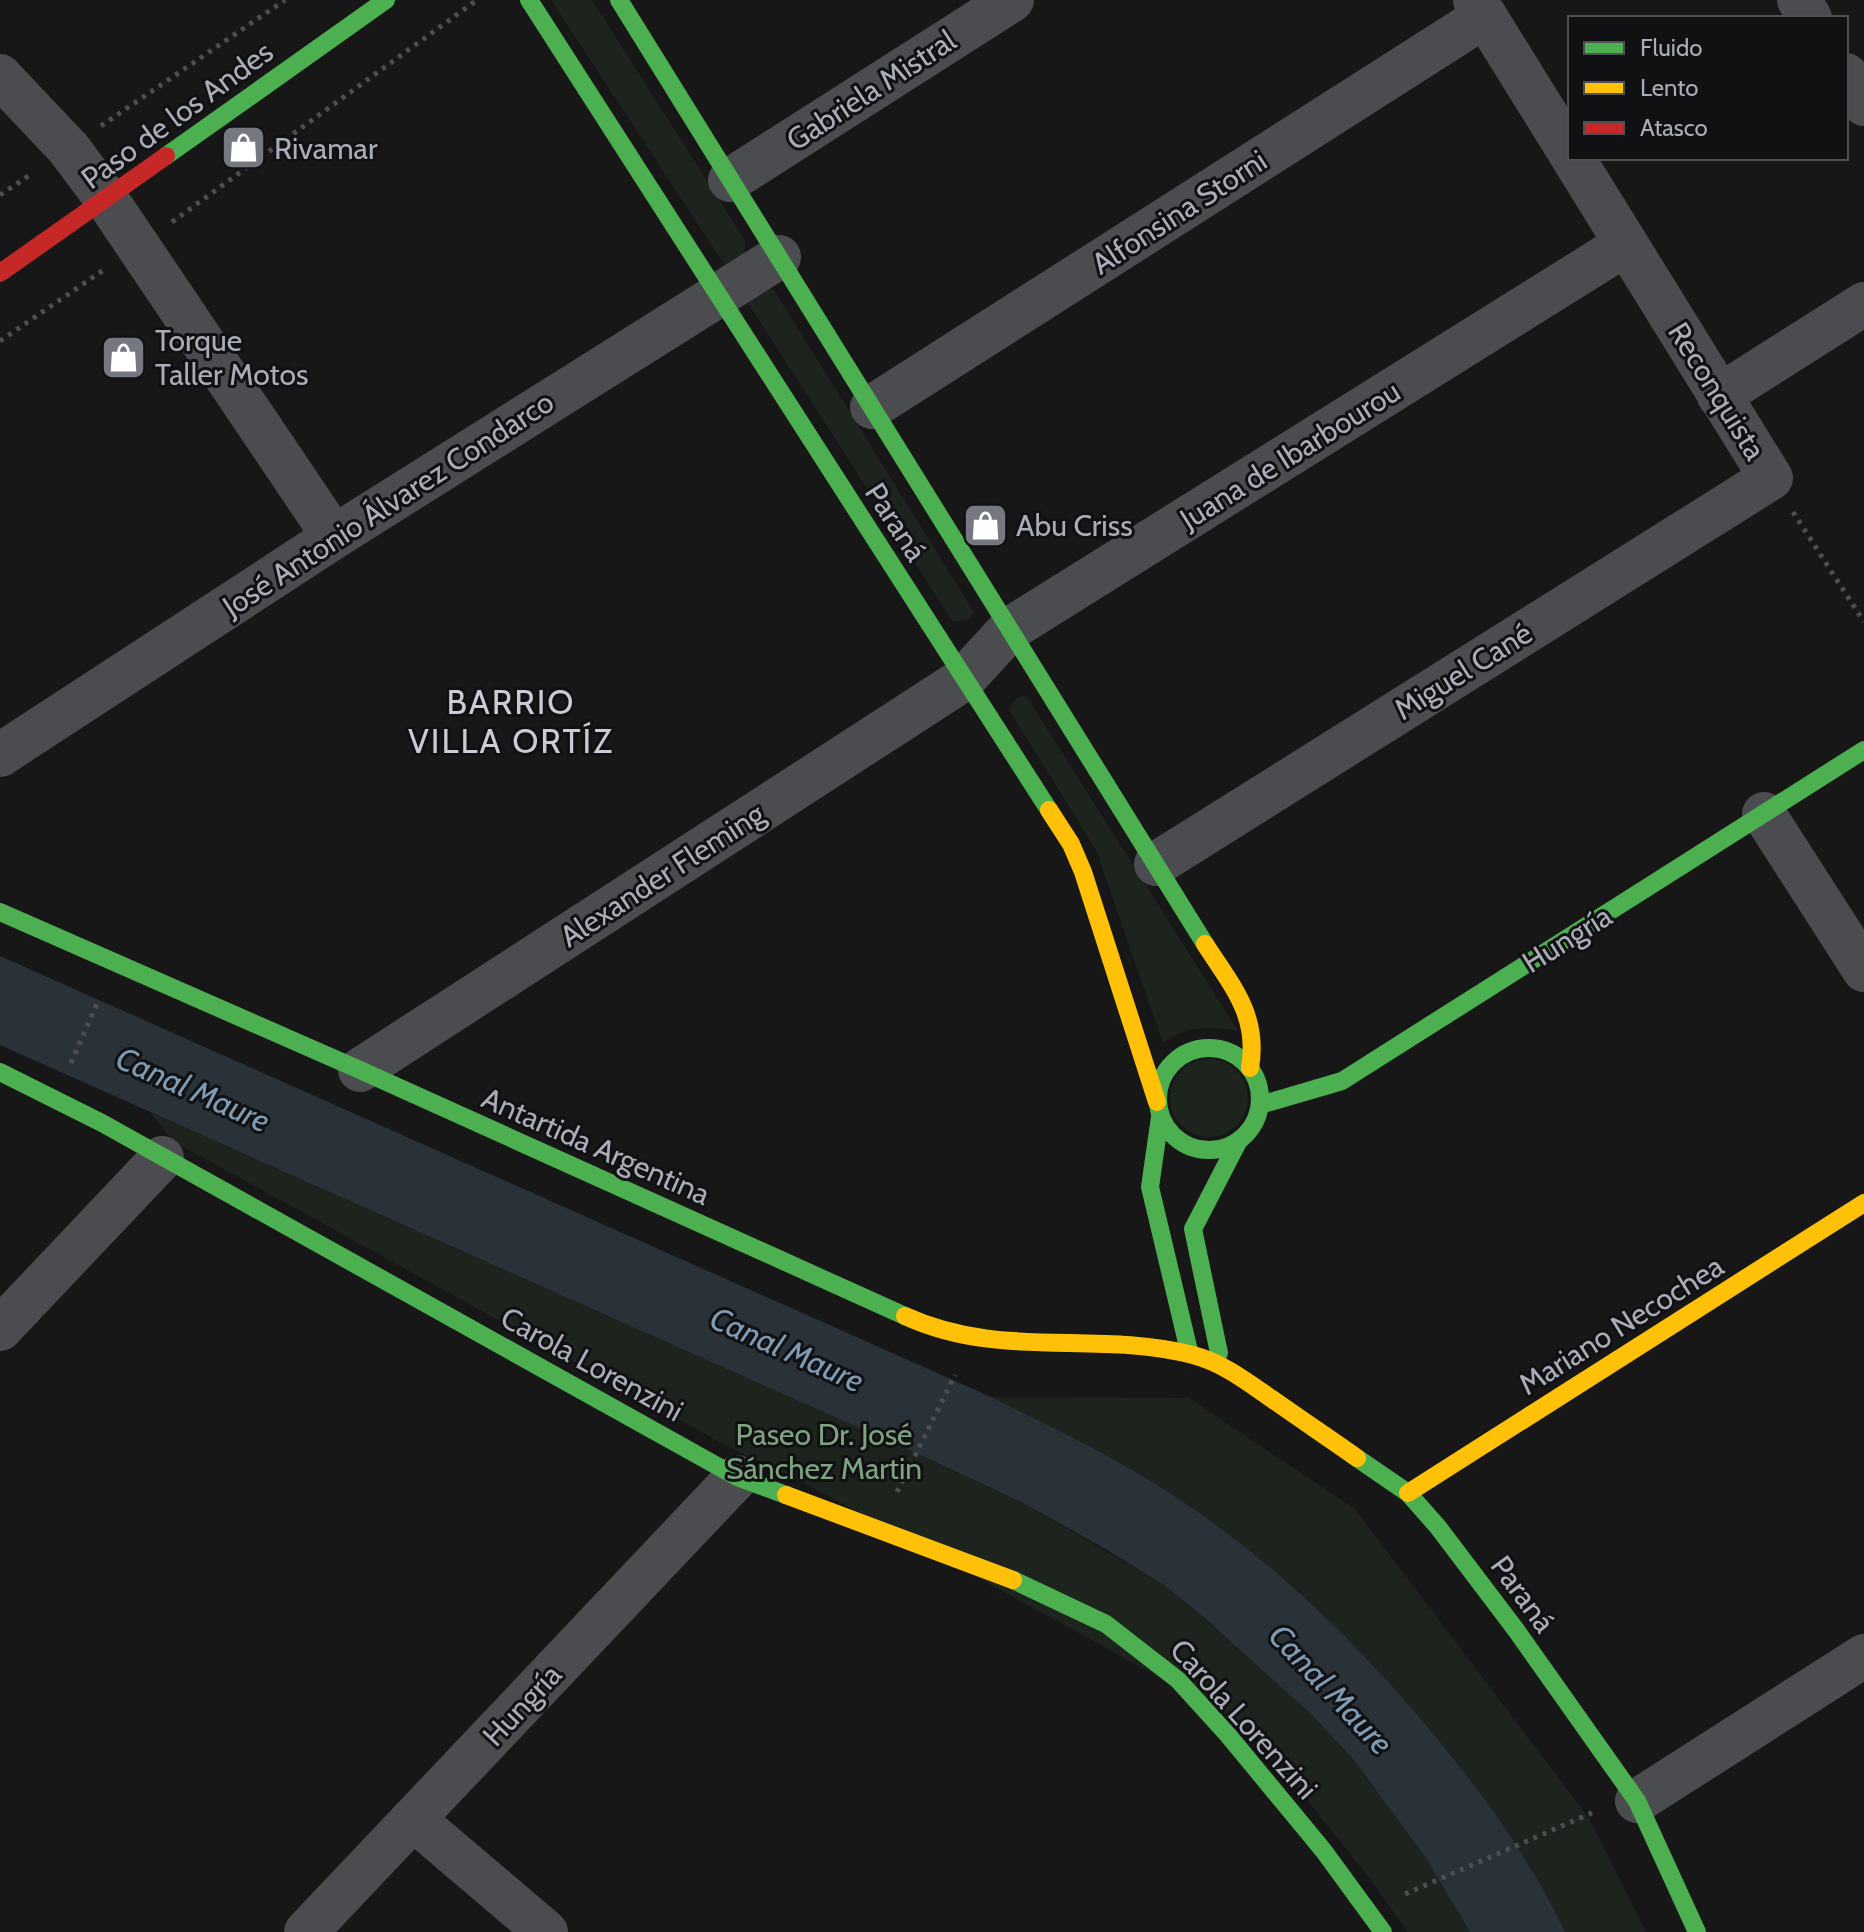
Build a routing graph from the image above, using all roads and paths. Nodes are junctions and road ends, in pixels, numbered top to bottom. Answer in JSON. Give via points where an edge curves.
{"nodes":[{"id":1,"x":285,"y":0,"type":"edge"},
{"id":2,"x":386,"y":0,"type":"edge"},
{"id":3,"x":477,"y":0,"type":"edge"},
{"id":4,"x":529,"y":0,"type":"edge"},
{"id":5,"x":619,"y":0,"type":"edge"},
{"id":6,"x":1012,"y":0,"type":"edge"},
{"id":7,"x":1480,"y":8,"type":"edge"},
{"id":8,"x":1864,"y":43,"type":"edge"},
{"id":9,"x":1848,"y":60,"type":"edge"},
{"id":10,"x":0,"y":76,"type":"edge"},
{"id":11,"x":1848,"y":78,"type":"edge"},
{"id":12,"x":1864,"y":104,"type":"edge"},
{"id":13,"x":69,"y":149,"type":"junction"},
{"id":14,"x":1568,"y":150,"type":"edge"},
{"id":15,"x":1574,"y":160,"type":"edge"},
{"id":16,"x":730,"y":180,"type":"junction"},
{"id":17,"x":0,"y":195,"type":"edge"},
{"id":18,"x":107,"y":200,"type":"junction"},
{"id":19,"x":1626,"y":244,"type":"junction"},
{"id":20,"x":139,"y":246,"type":"junction"},
{"id":21,"x":779,"y":257,"type":"junction"},
{"id":22,"x":0,"y":273,"type":"edge"},
{"id":23,"x":718,"y":295,"type":"junction"},
{"id":24,"x":1864,"y":304,"type":"edge"},
{"id":25,"x":0,"y":341,"type":"edge"},
{"id":26,"x":1719,"y":396,"type":"junction"},
{"id":27,"x":872,"y":407,"type":"junction"},
{"id":28,"x":1771,"y":478,"type":"junction"},
{"id":29,"x":334,"y":537,"type":"junction"},
{"id":30,"x":1864,"y":622,"type":"edge"},
{"id":31,"x":1010,"y":629,"type":"junction"},
{"id":32,"x":964,"y":679,"type":"junction"},
{"id":33,"x":1864,"y":750,"type":"edge"},
{"id":34,"x":0,"y":755,"type":"edge"},
{"id":35,"x":1764,"y":814,"type":"junction"},
{"id":36,"x":1156,"y":864,"type":"junction"},
{"id":37,"x":0,"y":912,"type":"edge"},
{"id":38,"x":1864,"y":970,"type":"edge"},
{"id":39,"x":98,"y":1000,"type":"dead end"},
{"id":40,"x":1250,"y":1068,"type":"junction"},
{"id":41,"x":360,"y":1070,"type":"junction"},
{"id":42,"x":0,"y":1072,"type":"edge"},
{"id":43,"x":66,"y":1074,"type":"dead end"},
{"id":44,"x":1260,"y":1105,"type":"junction"},
{"id":45,"x":1159,"y":1110,"type":"junction"},
{"id":46,"x":1239,"y":1140,"type":"junction"},
{"id":47,"x":162,"y":1158,"type":"junction"},
{"id":48,"x":1864,"y":1203,"type":"edge"},
{"id":49,"x":0,"y":1329,"type":"edge"},
{"id":50,"x":1189,"y":1351,"type":"junction"},
{"id":51,"x":1221,"y":1364,"type":"junction"},
{"id":52,"x":953,"y":1379,"type":"dead end"},
{"id":53,"x":916,"y":1453,"type":"dead end"},
{"id":54,"x":737,"y":1477,"type":"junction"},
{"id":55,"x":1408,"y":1493,"type":"junction"},
{"id":56,"x":1864,"y":1656,"type":"edge"},
{"id":57,"x":1637,"y":1801,"type":"junction"},
{"id":58,"x":413,"y":1819,"type":"junction"},
{"id":59,"x":1440,"y":1880,"type":"dead end"},
{"id":60,"x":306,"y":1932,"type":"edge"},
{"id":61,"x":546,"y":1932,"type":"edge"},
{"id":62,"x":1383,"y":1932,"type":"edge"},
{"id":63,"x":1697,"y":1932,"type":"edge"}],
"edges":[{"from":1,"to":13,"type":"path"},
{"from":2,"to":18,"type":"street","name":"Paso de los Andes"},
{"from":3,"to":20,"type":"path"},
{"from":4,"to":23,"type":"street","name":"Paraná"},
{"from":5,"to":16,"type":"street","name":"Paraná"},
{"from":6,"to":16,"type":"street","name":"Gabriela Mistral"},
{"from":7,"to":14,"type":"street","name":"Reconquista"},
{"from":7,"to":27,"type":"street","name":"Alfonsina Storni"},
{"from":8,"to":9,"type":"street"},
{"from":10,"to":13,"type":"street"},
{"from":11,"to":12,"type":"street"},
{"from":13,"to":17,"type":"path"},
{"from":13,"to":18,"type":"street"},
{"from":15,"to":19,"type":"street","name":"Reconquista"},
{"from":16,"to":21,"type":"street","name":"Paraná"},
{"from":18,"to":20,"type":"street"},
{"from":18,"to":22,"type":"street","name":"Paso de los Andes"},
{"from":19,"to":26,"type":"street","name":"Reconquista"},
{"from":19,"to":31,"type":"street","name":"Juana de Ibarbourou"},
{"from":20,"to":25,"type":"path"},
{"from":20,"to":29,"type":"street"},
{"from":21,"to":23,"type":"street","name":"José Antonio Álvarez Condarco"},
{"from":21,"to":27,"type":"street","name":"Paraná"},
{"from":23,"to":29,"type":"street","name":"José Antonio Álvarez Condarco"},
{"from":23,"to":32,"type":"street","name":"Paraná"},
{"from":24,"to":26,"type":"street"},
{"from":26,"to":28,"type":"street","name":"Reconquista"},
{"from":27,"to":31,"type":"street","name":"Paraná"},
{"from":28,"to":30,"type":"path","name":"Reconquista"},
{"from":28,"to":36,"type":"street","name":"Miguel Cané"},
{"from":29,"to":34,"type":"street","name":"José Antonio Álvarez Condarco"},
{"from":31,"to":32,"type":"street","name":"Juana de Ibarbourou"},
{"from":31,"to":36,"type":"street","name":"Paraná"},
{"from":32,"to":41,"type":"street","name":"Alexander Fleming"},
{"from":32,"to":45,"type":"street","name":"Paraná","via":[[1078,858]]},
{"from":33,"to":35,"type":"street","name":"Hungría"},
{"from":35,"to":38,"type":"street"},
{"from":35,"to":44,"type":"street","name":"Hungría","via":[[1342,1081]]},
{"from":36,"to":40,"type":"street","name":"Paraná","via":[[1251,1022]]},
{"from":37,"to":41,"type":"street","name":"Antartida Argentina"},
{"from":39,"to":43,"type":"path"},
{"from":40,"to":44,"type":"street"},
{"from":40,"to":45,"type":"street","via":[[1222,1049],[1189,1051],[1164,1072]]},
{"from":41,"to":50,"type":"street","name":"Antartida Argentina","via":[[944,1331],[992,1341]]},
{"from":42,"to":47,"type":"street","name":"Carola Lorenzini"},
{"from":44,"to":46,"type":"street"},
{"from":45,"to":46,"type":"street","via":[[1180,1141],[1194,1148],[1210,1150]]},
{"from":45,"to":50,"type":"street","name":"Paraná","via":[[1150,1187]]},
{"from":46,"to":51,"type":"street","via":[[1193,1229]]},
{"from":47,"to":49,"type":"street"},
{"from":47,"to":54,"type":"street","name":"Carola Lorenzini"},
{"from":48,"to":55,"type":"street","name":"Mariano Necochea"},
{"from":50,"to":51,"type":"street","name":"Paraná"},
{"from":51,"to":55,"type":"street","name":"Paraná"},
{"from":52,"to":53,"type":"path"},
{"from":54,"to":58,"type":"street","name":"Hungría"},
{"from":54,"to":62,"type":"street","name":"Carola Lorenzini","via":[[1030,1586],[1106,1624],[1178,1680],[1276,1791]]},
{"from":55,"to":57,"type":"street","name":"Paraná","via":[[1516,1630]]},
{"from":56,"to":57,"type":"street"},
{"from":57,"to":59,"type":"path","via":[[1600,1809]]},
{"from":57,"to":63,"type":"street","name":"Paraná"},
{"from":58,"to":60,"type":"street","name":"Hungría"},
{"from":58,"to":61,"type":"street"}]}
